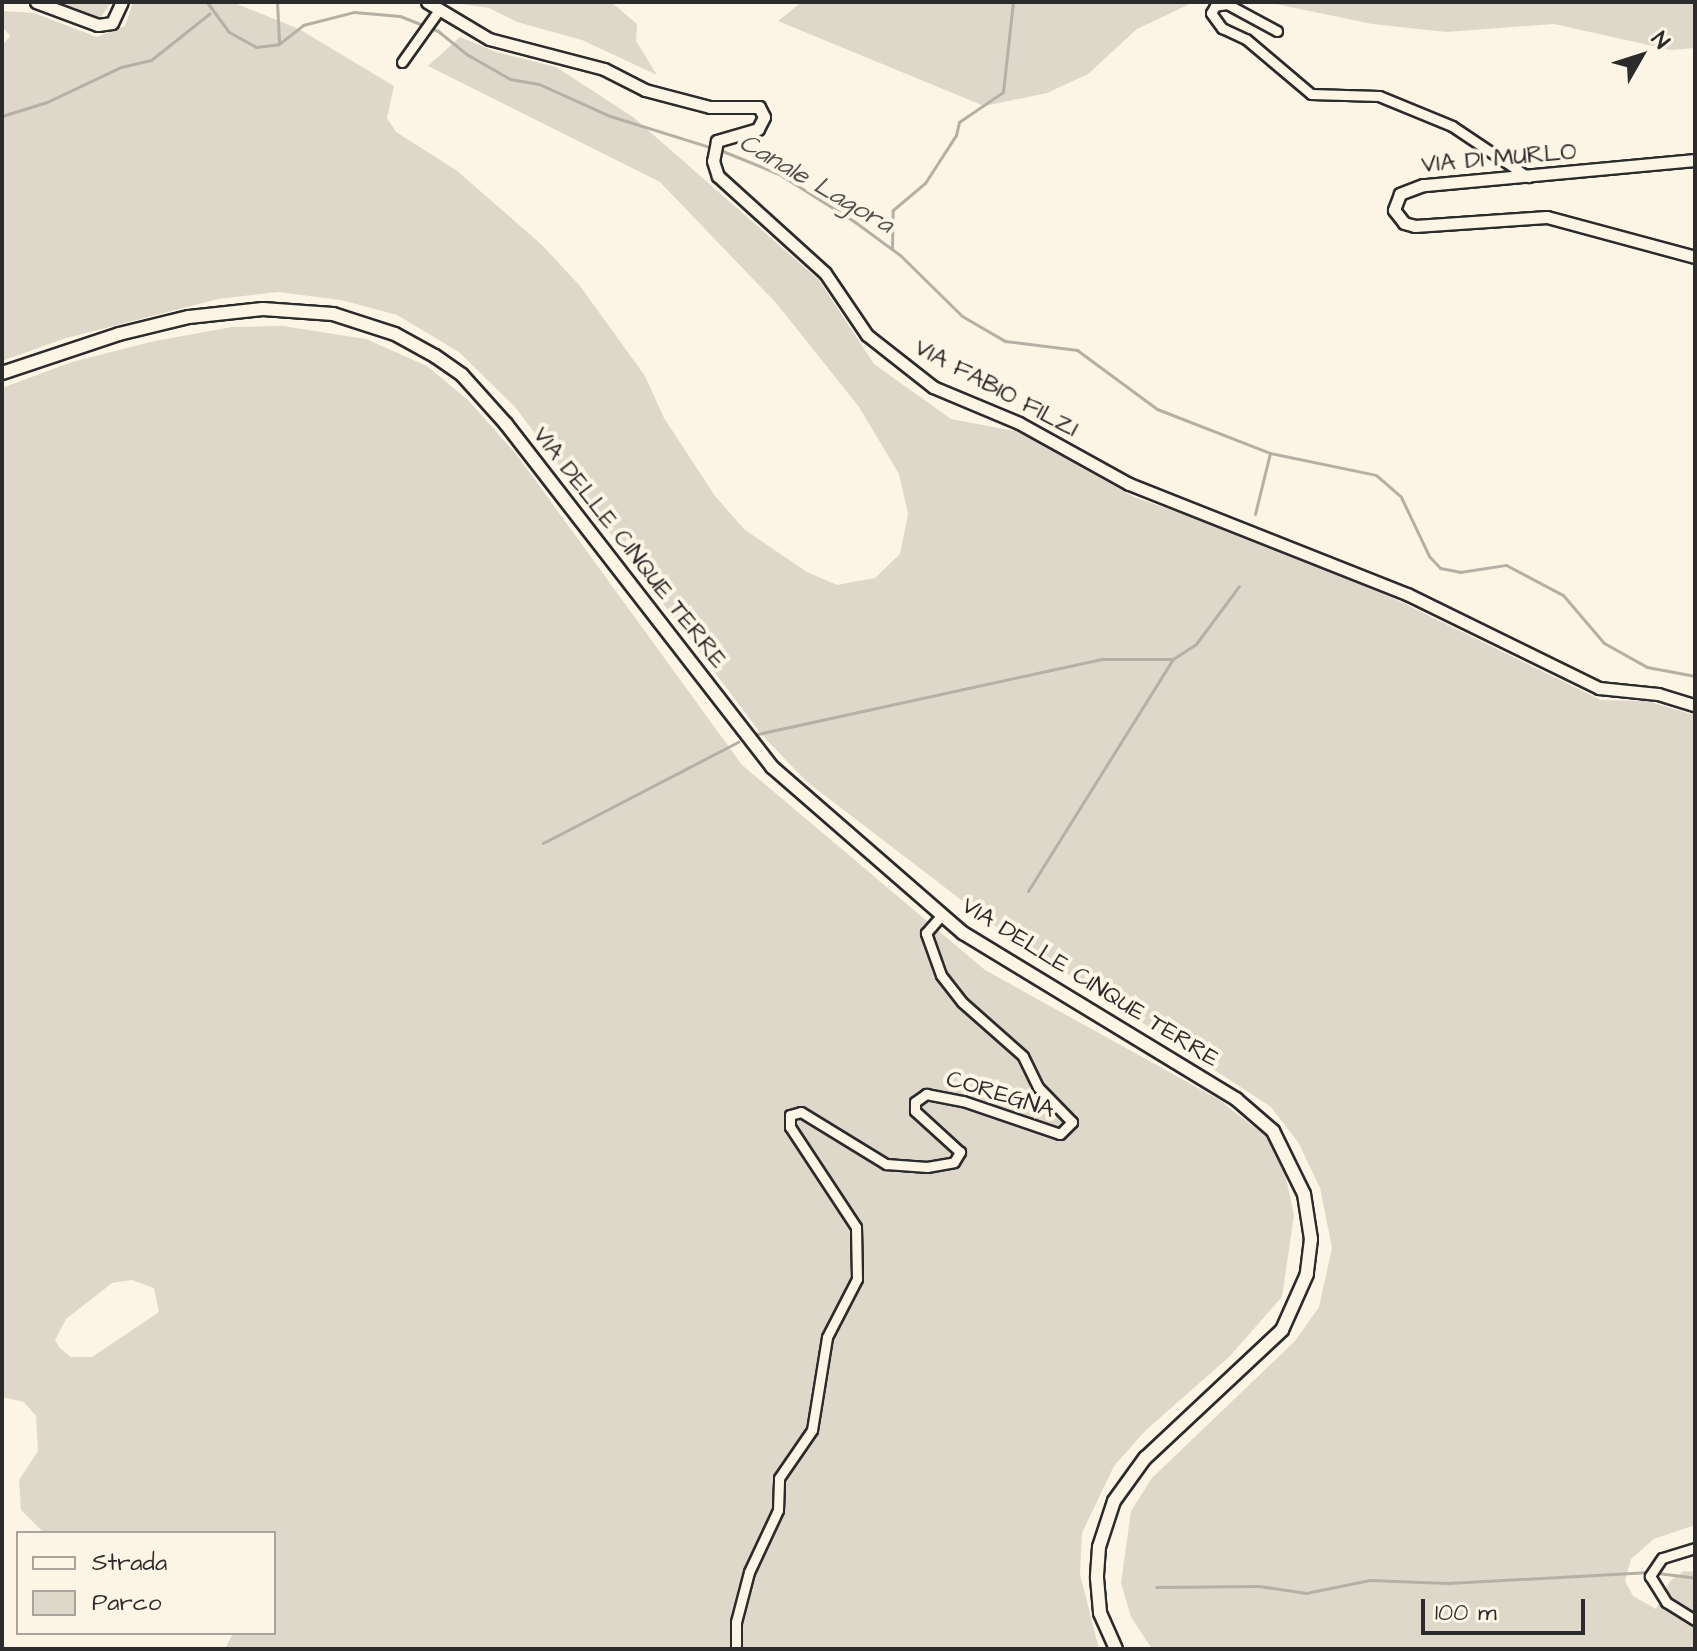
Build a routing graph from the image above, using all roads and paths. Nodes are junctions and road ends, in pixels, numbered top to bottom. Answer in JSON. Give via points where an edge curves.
{"nodes":[{"id":1,"x":36,"y":2,"type":"edge"},
{"id":2,"x":122,"y":2,"type":"edge"},
{"id":3,"x":427,"y":2,"type":"edge"},
{"id":4,"x":439,"y":10,"type":"junction"},
{"id":5,"x":1277,"y":31,"type":"dead end"},
{"id":6,"x":402,"y":62,"type":"dead end"},
{"id":7,"x":1695,"y":160,"type":"edge"},
{"id":8,"x":1531,"y":179,"type":"junction"},
{"id":9,"x":1695,"y":257,"type":"edge"},
{"id":10,"x":2,"y":373,"type":"edge"},
{"id":11,"x":1695,"y":705,"type":"edge"},
{"id":12,"x":941,"y":916,"type":"junction"},
{"id":13,"x":1695,"y":1548,"type":"edge"},
{"id":14,"x":1695,"y":1620,"type":"edge"},
{"id":15,"x":736,"y":1649,"type":"edge"},
{"id":16,"x":1116,"y":1649,"type":"edge"}],
"edges":[{"from":1,"to":2,"type":"street","via":[[98,25],[112,23]]},
{"from":3,"to":4,"type":"street","name":"VIA FABIO FILZI"},
{"from":4,"to":6,"type":"street"},
{"from":4,"to":11,"type":"street","name":"VIA FABIO FILZI","via":[[489,39],[604,69],[645,90],[710,107],[754,104],[763,111],[758,129],[717,141],[714,169],[825,273],[867,335],[933,387],[1019,423],[1129,484],[1407,594],[1599,688],[1658,694]]},
{"from":5,"to":8,"type":"street","via":[[1227,4],[1215,6],[1211,13],[1222,28],[1246,39],[1311,94],[1389,100],[1452,126]]},
{"from":7,"to":8,"type":"street","name":"VIA DI MURLO"},
{"from":8,"to":9,"type":"street","name":"VIA DI MURLO","via":[[1412,187],[1396,199],[1394,210],[1404,223],[1415,226],[1547,217]]},
{"from":10,"to":12,"type":"main road","name":"VIA DELLE CINQUE TERRE","via":[[119,334],[189,317],[263,309],[333,314],[409,340],[462,375],[482,396],[772,767]]},
{"from":12,"to":15,"type":"street","name":"COREGNA","via":[[926,933],[941,975],[962,1002],[1023,1056],[1038,1087],[1072,1122],[1060,1134],[926,1094],[915,1102],[915,1111],[960,1152],[954,1162],[927,1167],[886,1164],[801,1112],[790,1115],[790,1127],[856,1227],[857,1279],[827,1337],[812,1430],[779,1478],[778,1510],[749,1572],[736,1622]]},
{"from":12,"to":16,"type":"main road","name":"VIA DELLE CINQUE TERRE","via":[[1030,978],[1236,1099],[1273,1131],[1304,1194],[1310,1260],[1291,1315],[1265,1348],[1126,1479],[1104,1525],[1099,1601]]},
{"from":13,"to":14,"type":"street","via":[[1662,1558],[1650,1576],[1666,1602]]}]}
